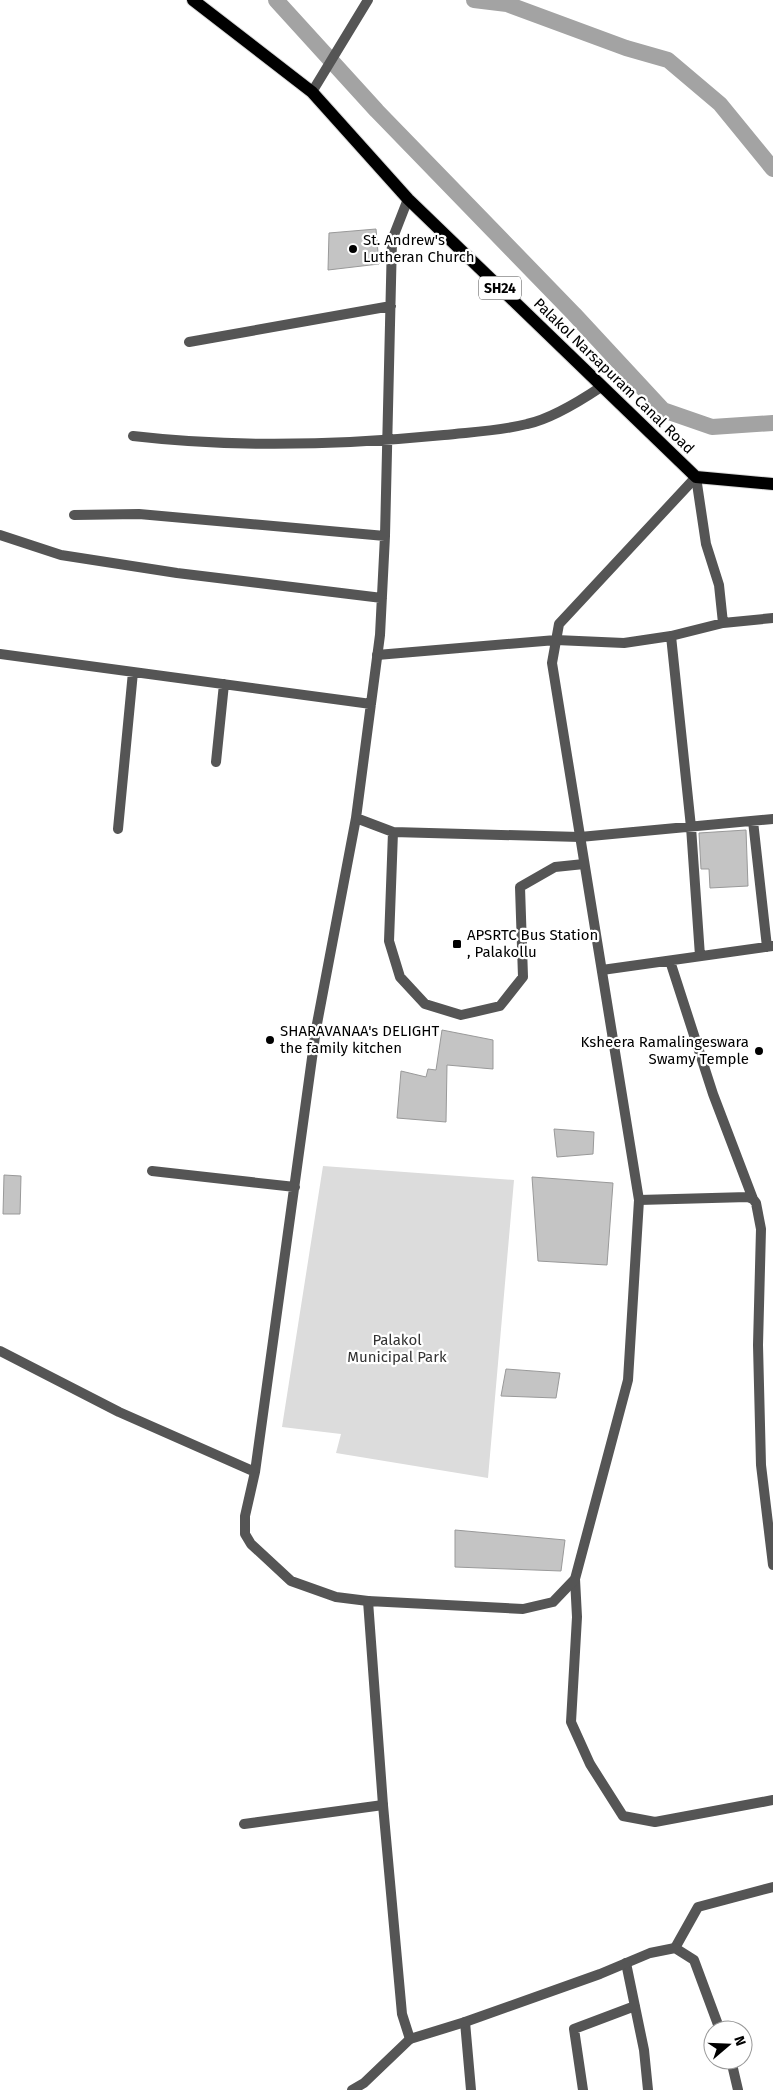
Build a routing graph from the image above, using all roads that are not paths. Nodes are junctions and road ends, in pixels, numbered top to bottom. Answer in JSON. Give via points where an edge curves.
{"nodes":[{"id":1,"x":193,"y":0,"type":"edge"},
{"id":2,"x":368,"y":0,"type":"edge"},
{"id":3,"x":312,"y":92,"type":"junction"},
{"id":4,"x":408,"y":199,"type":"junction"},
{"id":5,"x":391,"y":306,"type":"junction"},
{"id":6,"x":189,"y":342,"type":"dead end"},
{"id":7,"x":601,"y":387,"type":"junction"},
{"id":8,"x":133,"y":436,"type":"dead end"},
{"id":9,"x":387,"y":440,"type":"junction"},
{"id":10,"x":696,"y":477,"type":"junction"},
{"id":11,"x":773,"y":484,"type":"edge"},
{"id":12,"x":74,"y":515,"type":"dead end"},
{"id":13,"x":0,"y":535,"type":"edge"},
{"id":14,"x":385,"y":536,"type":"junction"},
{"id":15,"x":382,"y":598,"type":"junction"},
{"id":16,"x":773,"y":618,"type":"edge"},
{"id":17,"x":723,"y":623,"type":"junction"},
{"id":18,"x":671,"y":636,"type":"junction"},
{"id":19,"x":556,"y":640,"type":"junction"},
{"id":20,"x":0,"y":654,"type":"edge"},
{"id":21,"x":377,"y":655,"type":"junction"},
{"id":22,"x":133,"y":672,"type":"junction"},
{"id":23,"x":224,"y":684,"type":"junction"},
{"id":24,"x":371,"y":704,"type":"junction"},
{"id":25,"x":216,"y":762,"type":"dead end"},
{"id":26,"x":356,"y":818,"type":"junction"},
{"id":27,"x":773,"y":819,"type":"edge"},
{"id":28,"x":753,"y":821,"type":"junction"},
{"id":29,"x":691,"y":826,"type":"junction"},
{"id":30,"x":118,"y":829,"type":"dead end"},
{"id":31,"x":393,"y":832,"type":"junction"},
{"id":32,"x":580,"y":837,"type":"junction"},
{"id":33,"x":584,"y":864,"type":"junction"},
{"id":34,"x":770,"y":947,"type":"edge"},
{"id":35,"x":700,"y":956,"type":"junction"},
{"id":36,"x":670,"y":961,"type":"junction"},
{"id":37,"x":602,"y":970,"type":"junction"},
{"id":38,"x":152,"y":1171,"type":"dead end"},
{"id":39,"x":295,"y":1187,"type":"junction"},
{"id":40,"x":752,"y":1199,"type":"junction"},
{"id":41,"x":639,"y":1200,"type":"junction"},
{"id":42,"x":0,"y":1351,"type":"edge"},
{"id":43,"x":255,"y":1472,"type":"junction"},
{"id":44,"x":773,"y":1564,"type":"edge"},
{"id":45,"x":575,"y":1579,"type":"junction"},
{"id":46,"x":368,"y":1601,"type":"junction"},
{"id":47,"x":773,"y":1800,"type":"edge"},
{"id":48,"x":383,"y":1805,"type":"junction"},
{"id":49,"x":244,"y":1824,"type":"dead end"},
{"id":50,"x":773,"y":1887,"type":"edge"},
{"id":51,"x":675,"y":1948,"type":"junction"},
{"id":52,"x":626,"y":1963,"type":"junction"},
{"id":53,"x":635,"y":2006,"type":"junction"},
{"id":54,"x":716,"y":2020,"type":"edge"},
{"id":55,"x":465,"y":2022,"type":"junction"},
{"id":56,"x":410,"y":2039,"type":"junction"},
{"id":57,"x":733,"y":2070,"type":"edge"},
{"id":58,"x":352,"y":2090,"type":"edge"},
{"id":59,"x":471,"y":2090,"type":"edge"},
{"id":60,"x":583,"y":2090,"type":"edge"},
{"id":61,"x":648,"y":2090,"type":"edge"},
{"id":62,"x":738,"y":2090,"type":"edge"}],
"edges":[{"from":1,"to":3,"type":"main road","number":"SH24"},
{"from":2,"to":3,"type":"street"},
{"from":3,"to":4,"type":"main road","name":"Palakol Narsapuram Canal Road","number":"SH24"},
{"from":4,"to":5,"type":"street","via":[[392,240]]},
{"from":4,"to":7,"type":"main road","name":"Palakol Narsapuram Canal Road","number":"SH24"},
{"from":5,"to":6,"type":"street"},
{"from":5,"to":9,"type":"street"},
{"from":7,"to":9,"type":"street","via":[[576,404],[528,424]]},
{"from":7,"to":10,"type":"main road","name":"Palakol Narsapuram Canal Road","number":"SH24"},
{"from":8,"to":9,"type":"street","via":[[268,443]]},
{"from":9,"to":14,"type":"street"},
{"from":10,"to":11,"type":"main road","name":"Palakol Narsapuram Canal Road"},
{"from":10,"to":17,"type":"street","via":[[706,544],[719,585]]},
{"from":10,"to":19,"type":"street","via":[[559,624]]},
{"from":12,"to":14,"type":"street","via":[[139,514]]},
{"from":13,"to":15,"type":"street","via":[[61,555]]},
{"from":14,"to":15,"type":"street"},
{"from":15,"to":21,"type":"street"},
{"from":16,"to":17,"type":"street"},
{"from":17,"to":18,"type":"street"},
{"from":18,"to":19,"type":"street","via":[[624,643]]},
{"from":18,"to":29,"type":"street"},
{"from":19,"to":21,"type":"street"},
{"from":19,"to":32,"type":"street","via":[[552,663]]},
{"from":20,"to":22,"type":"street"},
{"from":21,"to":24,"type":"street"},
{"from":22,"to":23,"type":"street"},
{"from":22,"to":30,"type":"street"},
{"from":23,"to":24,"type":"street"},
{"from":23,"to":25,"type":"street"},
{"from":24,"to":26,"type":"street"},
{"from":26,"to":31,"type":"street"},
{"from":26,"to":39,"type":"street","via":[[316,1028]]},
{"from":27,"to":28,"type":"street"},
{"from":28,"to":29,"type":"street"},
{"from":28,"to":34,"type":"street"},
{"from":29,"to":32,"type":"street"},
{"from":29,"to":35,"type":"street"},
{"from":31,"to":32,"type":"street"},
{"from":31,"to":33,"type":"street","via":[[389,941],[400,978],[426,1004],[462,1015],[500,1006],[523,977],[520,887],[554,868]]},
{"from":32,"to":33,"type":"street"},
{"from":33,"to":37,"type":"street"},
{"from":34,"to":35,"type":"street"},
{"from":35,"to":36,"type":"street"},
{"from":36,"to":37,"type":"street"},
{"from":36,"to":40,"type":"street","via":[[713,1094]]},
{"from":37,"to":41,"type":"street"},
{"from":38,"to":39,"type":"street"},
{"from":39,"to":43,"type":"street"},
{"from":40,"to":41,"type":"street"},
{"from":40,"to":44,"type":"street","via":[[756,1203],[761,1229],[758,1345],[761,1465]]},
{"from":41,"to":45,"type":"street","via":[[628,1380]]},
{"from":42,"to":43,"type":"street","via":[[119,1412]]},
{"from":43,"to":46,"type":"street","via":[[245,1534],[251,1544],[291,1581],[336,1597]]},
{"from":45,"to":46,"type":"street","via":[[553,1602],[523,1609]]},
{"from":45,"to":47,"type":"street","via":[[577,1616],[571,1722],[590,1764],[623,1816],[655,1822]]},
{"from":46,"to":48,"type":"street"},
{"from":48,"to":49,"type":"street"},
{"from":48,"to":56,"type":"street","via":[[402,2014]]},
{"from":50,"to":51,"type":"street","via":[[698,1907]]},
{"from":51,"to":52,"type":"street","via":[[650,1953]]},
{"from":51,"to":54,"type":"street","via":[[694,1960]]},
{"from":52,"to":53,"type":"street"},
{"from":52,"to":55,"type":"street"},
{"from":53,"to":60,"type":"street","via":[[574,2030]]},
{"from":53,"to":61,"type":"street"},
{"from":55,"to":56,"type":"street"},
{"from":55,"to":59,"type":"street"},
{"from":56,"to":58,"type":"street","via":[[364,2083]]},
{"from":57,"to":62,"type":"street"}]}
